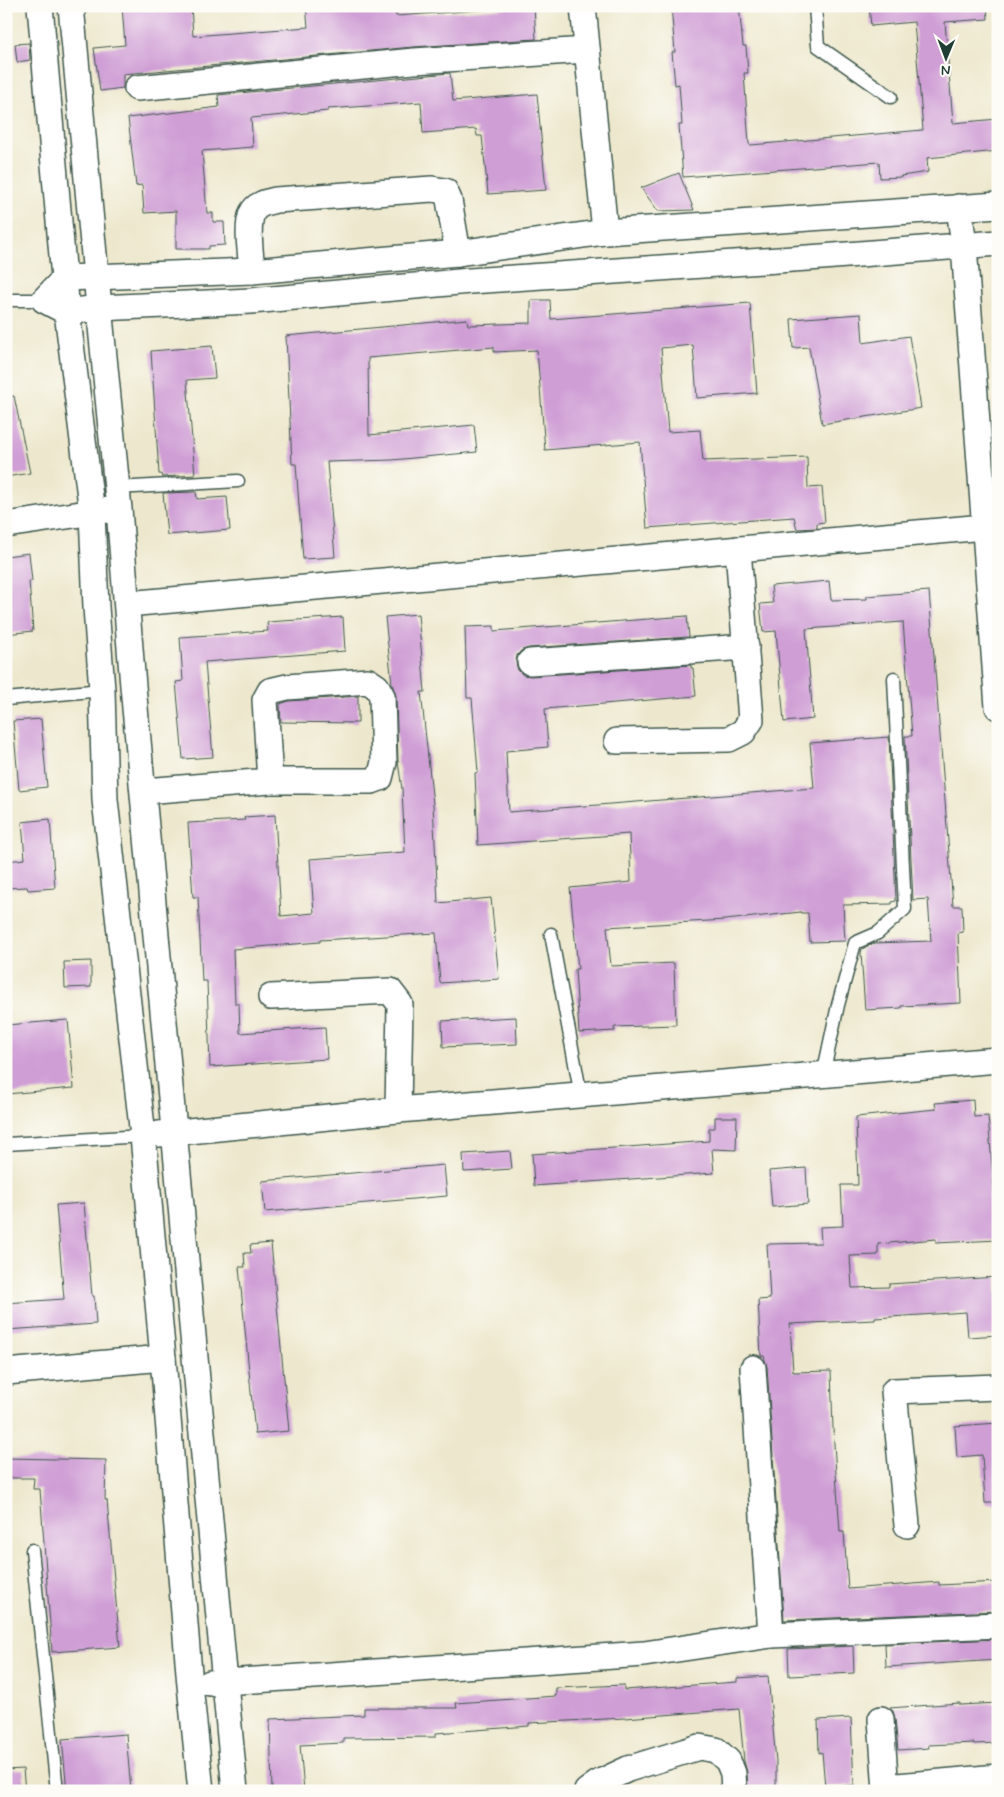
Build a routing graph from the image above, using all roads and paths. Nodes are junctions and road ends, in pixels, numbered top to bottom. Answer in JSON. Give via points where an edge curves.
{"nodes":[{"id":1,"x":40,"y":6,"type":"edge"},
{"id":2,"x":71,"y":6,"type":"edge"},
{"id":3,"x":583,"y":6,"type":"edge"},
{"id":4,"x":815,"y":6,"type":"edge"},
{"id":5,"x":587,"y":50,"type":"junction"},
{"id":6,"x":137,"y":88,"type":"dead end"},
{"id":7,"x":890,"y":97,"type":"dead end"},
{"id":8,"x":998,"y":205,"type":"edge"},
{"id":9,"x":959,"y":208,"type":"junction"},
{"id":10,"x":605,"y":232,"type":"junction"},
{"id":11,"x":998,"y":243,"type":"edge"},
{"id":12,"x":964,"y":246,"type":"junction"},
{"id":13,"x":458,"y":253,"type":"junction"},
{"id":14,"x":252,"y":271,"type":"junction"},
{"id":15,"x":96,"y":276,"type":"junction"},
{"id":16,"x":65,"y":278,"type":"junction"},
{"id":17,"x":6,"y":300,"type":"edge"},
{"id":18,"x":44,"y":300,"type":"junction"},
{"id":19,"x":99,"y":308,"type":"junction"},
{"id":20,"x":67,"y":312,"type":"junction"},
{"id":21,"x":238,"y":481,"type":"dead end"},
{"id":22,"x":118,"y":499,"type":"junction"},
{"id":23,"x":92,"y":513,"type":"junction"},
{"id":24,"x":6,"y":525,"type":"edge"},
{"id":25,"x":984,"y":527,"type":"junction"},
{"id":26,"x":738,"y":549,"type":"junction"},
{"id":27,"x":127,"y":604,"type":"junction"},
{"id":28,"x":746,"y":647,"type":"junction"},
{"id":29,"x":530,"y":662,"type":"dead end"},
{"id":30,"x":894,"y":678,"type":"dead end"},
{"id":31,"x":102,"y":690,"type":"junction"},
{"id":32,"x":6,"y":699,"type":"edge"},
{"id":33,"x":998,"y":707,"type":"edge"},
{"id":34,"x":617,"y":741,"type":"dead end"},
{"id":35,"x":270,"y":781,"type":"junction"},
{"id":36,"x":144,"y":791,"type":"junction"},
{"id":37,"x":551,"y":934,"type":"dead end"},
{"id":38,"x":271,"y":997,"type":"dead end"},
{"id":39,"x":998,"y":1060,"type":"edge"},
{"id":40,"x":823,"y":1075,"type":"junction"},
{"id":41,"x":581,"y":1096,"type":"junction"},
{"id":42,"x":398,"y":1110,"type":"junction"},
{"id":43,"x":174,"y":1132,"type":"junction"},
{"id":44,"x":143,"y":1136,"type":"junction"},
{"id":45,"x":6,"y":1144,"type":"edge"},
{"id":46,"x":163,"y":1358,"type":"junction"},
{"id":47,"x":754,"y":1368,"type":"dead end"},
{"id":48,"x":6,"y":1372,"type":"edge"},
{"id":49,"x":998,"y":1386,"type":"edge"},
{"id":50,"x":907,"y":1525,"type":"dead end"},
{"id":51,"x":32,"y":1550,"type":"dead end"},
{"id":52,"x":998,"y":1625,"type":"edge"},
{"id":53,"x":771,"y":1635,"type":"junction"},
{"id":54,"x":225,"y":1681,"type":"junction"},
{"id":55,"x":190,"y":1685,"type":"junction"},
{"id":56,"x":881,"y":1719,"type":"dead end"},
{"id":57,"x":998,"y":1778,"type":"edge"},
{"id":58,"x":886,"y":1789,"type":"edge"},
{"id":59,"x":57,"y":1791,"type":"edge"},
{"id":60,"x":201,"y":1791,"type":"edge"},
{"id":61,"x":235,"y":1791,"type":"edge"},
{"id":62,"x":587,"y":1791,"type":"edge"},
{"id":63,"x":734,"y":1791,"type":"edge"}],
"edges":[{"from":1,"to":16,"type":"street"},
{"from":2,"to":15,"type":"street"},
{"from":3,"to":5,"type":"street"},
{"from":4,"to":7,"type":"lane","via":[[818,46]]},
{"from":5,"to":6,"type":"street","via":[[414,61]]},
{"from":5,"to":10,"type":"street"},
{"from":8,"to":9,"type":"street"},
{"from":9,"to":10,"type":"street"},
{"from":9,"to":12,"type":"street"},
{"from":10,"to":13,"type":"street"},
{"from":11,"to":12,"type":"street"},
{"from":12,"to":19,"type":"street","via":[[470,281],[251,302]]},
{"from":12,"to":25,"type":"street"},
{"from":13,"to":14,"type":"street"},
{"from":13,"to":14,"type":"street","via":[[445,191],[432,189],[276,200],[263,202],[252,212],[249,234]]},
{"from":14,"to":15,"type":"street"},
{"from":15,"to":16,"type":"street"},
{"from":15,"to":19,"type":"street"},
{"from":16,"to":18,"type":"street"},
{"from":16,"to":20,"type":"street"},
{"from":17,"to":18,"type":"lane"},
{"from":18,"to":20,"type":"street"},
{"from":19,"to":20,"type":"street"},
{"from":19,"to":22,"type":"street"},
{"from":20,"to":23,"type":"street"},
{"from":21,"to":22,"type":"lane"},
{"from":22,"to":23,"type":"street"},
{"from":22,"to":27,"type":"street"},
{"from":23,"to":24,"type":"street"},
{"from":23,"to":31,"type":"street"},
{"from":25,"to":26,"type":"street"},
{"from":25,"to":33,"type":"street"},
{"from":26,"to":27,"type":"street"},
{"from":26,"to":28,"type":"street"},
{"from":27,"to":36,"type":"street"},
{"from":28,"to":29,"type":"street"},
{"from":28,"to":34,"type":"street","via":[[751,720],[743,732],[730,738]]},
{"from":30,"to":40,"type":"lane","via":[[905,909],[878,933],[855,943]]},
{"from":31,"to":32,"type":"lane"},
{"from":31,"to":44,"type":"street","via":[[105,800]]},
{"from":35,"to":35,"type":"street","via":[[372,781],[380,778],[384,762],[382,696],[377,688],[368,681],[270,691],[265,700]]},
{"from":35,"to":36,"type":"street"},
{"from":36,"to":43,"type":"street"},
{"from":37,"to":41,"type":"lane"},
{"from":38,"to":42,"type":"street","via":[[390,991],[400,1004]]},
{"from":39,"to":40,"type":"street"},
{"from":40,"to":41,"type":"street"},
{"from":41,"to":42,"type":"street"},
{"from":42,"to":43,"type":"street"},
{"from":43,"to":44,"type":"street"},
{"from":43,"to":54,"type":"street"},
{"from":44,"to":45,"type":"lane"},
{"from":44,"to":46,"type":"street"},
{"from":46,"to":48,"type":"street"},
{"from":46,"to":55,"type":"street"},
{"from":47,"to":53,"type":"street"},
{"from":49,"to":50,"type":"street","via":[[894,1391]]},
{"from":51,"to":59,"type":"lane"},
{"from":52,"to":53,"type":"street"},
{"from":53,"to":54,"type":"street","via":[[644,1654]]},
{"from":54,"to":55,"type":"street"},
{"from":54,"to":61,"type":"street"},
{"from":55,"to":60,"type":"street"},
{"from":56,"to":58,"type":"street"},
{"from":57,"to":58,"type":"street"},
{"from":62,"to":63,"type":"street","via":[[628,1769],[700,1747],[716,1750],[728,1761],[733,1773]]}]}
